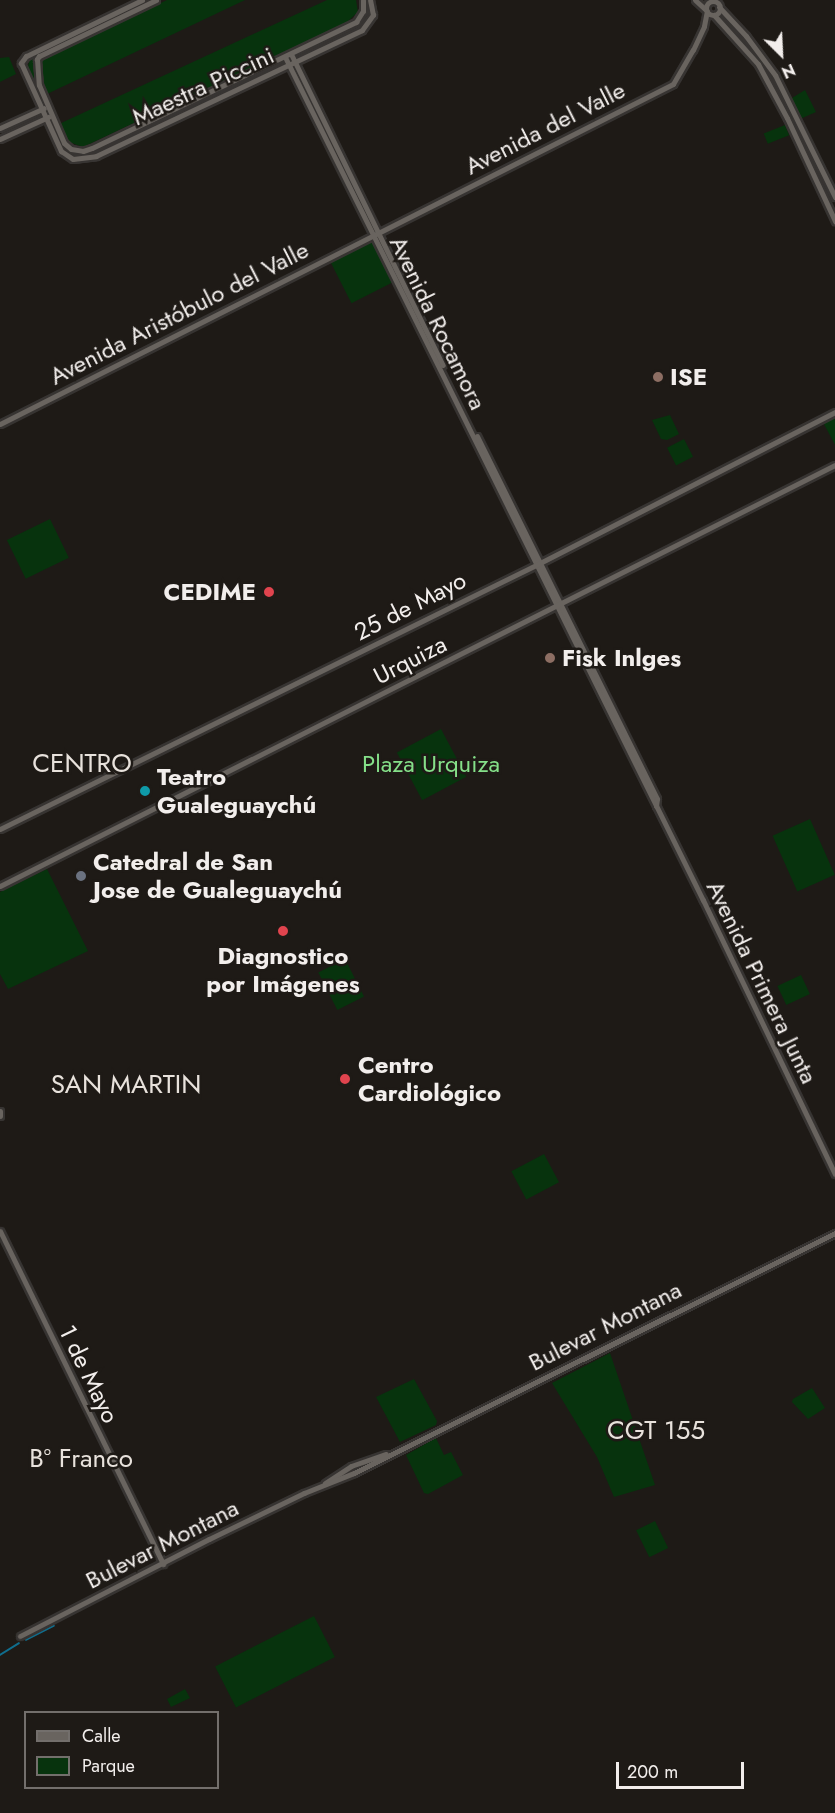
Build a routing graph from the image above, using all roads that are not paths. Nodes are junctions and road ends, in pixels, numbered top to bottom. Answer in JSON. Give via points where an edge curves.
{"nodes":[{"id":1,"x":142,"y":0,"type":"edge"},
{"id":2,"x":156,"y":0,"type":"edge"},
{"id":3,"x":363,"y":0,"type":"edge"},
{"id":4,"x":370,"y":0,"type":"edge"},
{"id":5,"x":695,"y":0,"type":"edge"},
{"id":6,"x":715,"y":2,"type":"edge"},
{"id":7,"x":707,"y":10,"type":"junction"},
{"id":8,"x":714,"y":15,"type":"junction"},
{"id":9,"x":704,"y":26,"type":"junction"},
{"id":10,"x":288,"y":56,"type":"junction"},
{"id":11,"x":292,"y":64,"type":"junction"},
{"id":12,"x":45,"y":108,"type":"junction"},
{"id":13,"x":49,"y":117,"type":"junction"},
{"id":14,"x":0,"y":128,"type":"edge"},
{"id":15,"x":0,"y":139,"type":"edge"},
{"id":16,"x":835,"y":196,"type":"edge"},
{"id":17,"x":835,"y":220,"type":"edge"},
{"id":18,"x":376,"y":234,"type":"junction"},
{"id":19,"x":835,"y":412,"type":"edge"},
{"id":20,"x":0,"y":423,"type":"edge"},
{"id":21,"x":835,"y":465,"type":"edge"},
{"id":22,"x":538,"y":563,"type":"junction"},
{"id":23,"x":558,"y":605,"type":"junction"},
{"id":24,"x":0,"y":829,"type":"edge"},
{"id":25,"x":0,"y":886,"type":"edge"},
{"id":26,"x":835,"y":1174,"type":"edge"},
{"id":27,"x":0,"y":1231,"type":"edge"},
{"id":28,"x":835,"y":1233,"type":"edge"},
{"id":29,"x":163,"y":1564,"type":"junction"},
{"id":30,"x":20,"y":1636,"type":"dead end"}],
"edges":[{"from":1,"to":12,"type":"main road","via":[[24,58],[22,67]]},
{"from":2,"to":12,"type":"main road","via":[[39,56],[38,81]]},
{"from":3,"to":10,"type":"main road","name":"Maestra Piccini","via":[[363,10],[356,22]]},
{"from":4,"to":11,"type":"main road","name":"Maestra Piccini","via":[[373,15],[362,30]]},
{"from":5,"to":7,"type":"main road"},
{"from":6,"to":7,"type":"main road"},
{"from":6,"to":8,"type":"main road","via":[[719,11]]},
{"from":6,"to":16,"type":"main road","via":[[775,75]]},
{"from":7,"to":8,"type":"main road"},
{"from":7,"to":9,"type":"main road"},
{"from":8,"to":9,"type":"main road"},
{"from":8,"to":17,"type":"main road","via":[[758,64]]},
{"from":9,"to":18,"type":"main road","name":"Avenida del Valle","via":[[673,84]]},
{"from":10,"to":11,"type":"main road","name":"Avenida Rocamora"},
{"from":10,"to":13,"type":"main road","name":"Maestra Piccini","via":[[83,151],[68,147]]},
{"from":11,"to":13,"type":"main road","name":"Maestra Piccini","via":[[87,159],[73,159],[61,151]]},
{"from":11,"to":18,"type":"main road","name":"Avenida Rocamora"},
{"from":12,"to":13,"type":"main road"},
{"from":12,"to":14,"type":"main road"},
{"from":13,"to":15,"type":"main road"},
{"from":18,"to":20,"type":"main road","name":"Avenida Aristóbulo del Valle"},
{"from":18,"to":22,"type":"main road","name":"Avenida Rocamora"},
{"from":19,"to":22,"type":"main road","name":"25 de Mayo"},
{"from":21,"to":23,"type":"main road","name":"Urquiza"},
{"from":22,"to":23,"type":"main road","name":"Avenida Rocamora"},
{"from":22,"to":24,"type":"main road","name":"25 de Mayo"},
{"from":23,"to":25,"type":"main road","name":"Urquiza"},
{"from":23,"to":26,"type":"main road","name":"Avenida Primera Junta"},
{"from":27,"to":29,"type":"main road","name":"1 de Mayo"},
{"from":28,"to":29,"type":"main road","name":"Bulevar Montana"},
{"from":29,"to":30,"type":"main road","name":"Bulevar Montana"}]}
